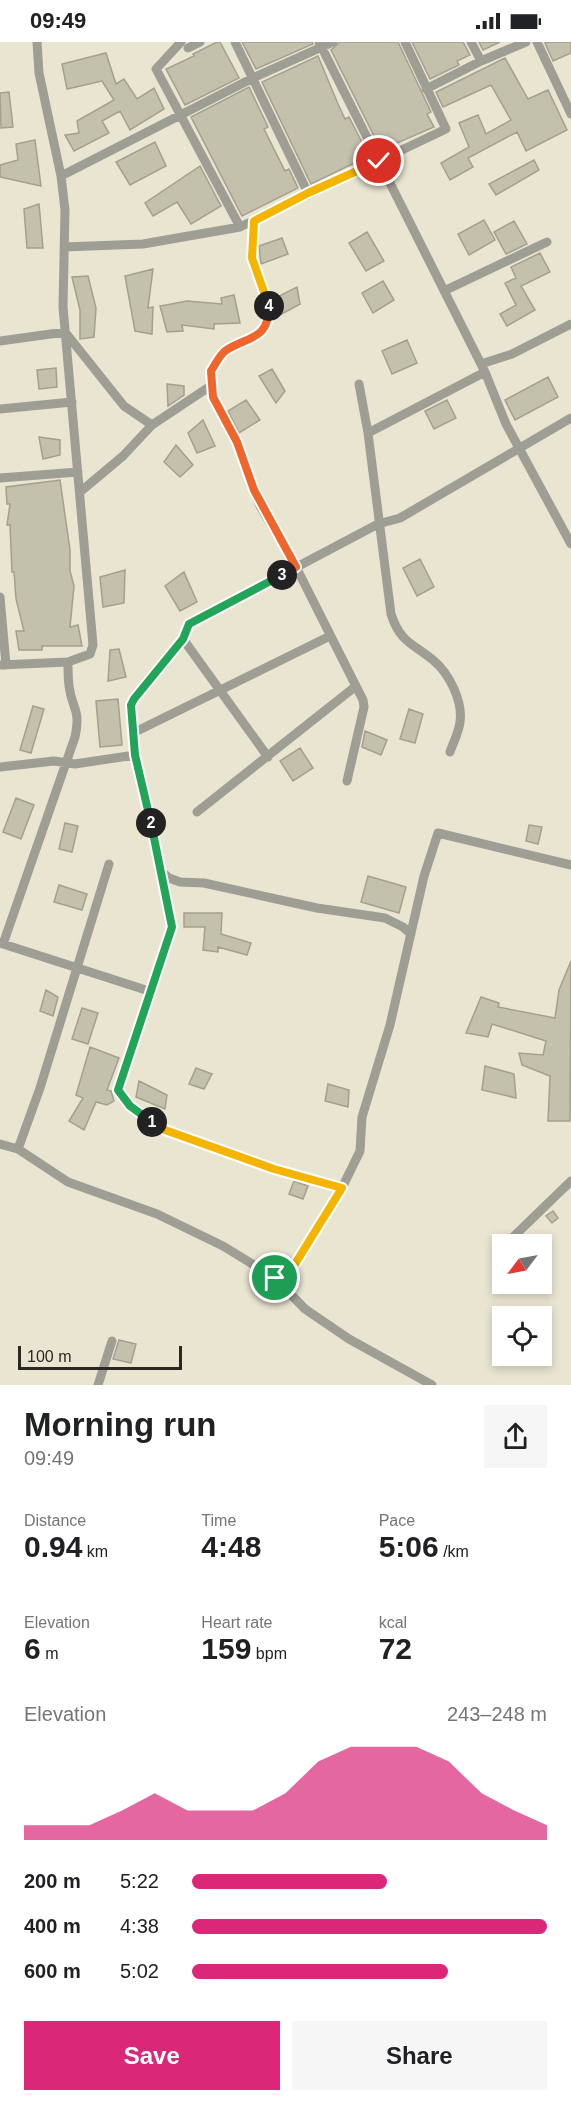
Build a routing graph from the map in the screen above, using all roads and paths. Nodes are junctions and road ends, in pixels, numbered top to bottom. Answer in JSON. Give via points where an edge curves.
{"nodes":[{"id":1,"x":37,"y":42,"type":"edge"},
{"id":2,"x":200,"y":42,"type":"edge"},
{"id":3,"x":235,"y":42,"type":"edge"},
{"id":4,"x":333,"y":42,"type":"edge"},
{"id":5,"x":405,"y":42,"type":"edge"},
{"id":6,"x":471,"y":42,"type":"edge"},
{"id":7,"x":526,"y":42,"type":"edge"},
{"id":8,"x":537,"y":42,"type":"edge"},
{"id":9,"x":184,"y":45,"type":"edge"},
{"id":10,"x":321,"y":45,"type":"edge"},
{"id":11,"x":480,"y":61,"type":"junction"},
{"id":12,"x":253,"y":78,"type":"junction"},
{"id":13,"x":426,"y":89,"type":"junction"},
{"id":14,"x":571,"y":114,"type":"edge"},
{"id":15,"x":178,"y":115,"type":"junction"},
{"id":16,"x":379,"y":161,"type":"junction"},
{"id":17,"x":61,"y":176,"type":"junction"},
{"id":18,"x":308,"y":193,"type":"junction"},
{"id":19,"x":254,"y":221,"type":"junction"},
{"id":20,"x":240,"y":226,"type":"junction"},
{"id":21,"x":547,"y":242,"type":"dead end"},
{"id":22,"x":64,"y":247,"type":"junction"},
{"id":23,"x":444,"y":291,"type":"junction"},
{"id":24,"x":571,"y":324,"type":"edge"},
{"id":25,"x":65,"y":332,"type":"junction"},
{"id":26,"x":0,"y":341,"type":"edge"},
{"id":27,"x":483,"y":368,"type":"junction"},
{"id":28,"x":358,"y":384,"type":"dead end"},
{"id":29,"x":212,"y":385,"type":"junction"},
{"id":30,"x":72,"y":402,"type":"junction"},
{"id":31,"x":0,"y":409,"type":"edge"},
{"id":32,"x":571,"y":418,"type":"edge"},
{"id":33,"x":152,"y":425,"type":"junction"},
{"id":34,"x":368,"y":433,"type":"junction"},
{"id":35,"x":520,"y":448,"type":"junction"},
{"id":36,"x":78,"y":472,"type":"junction"},
{"id":37,"x":0,"y":478,"type":"edge"},
{"id":38,"x":80,"y":492,"type":"junction"},
{"id":39,"x":378,"y":524,"type":"junction"},
{"id":40,"x":571,"y":544,"type":"edge"},
{"id":41,"x":296,"y":567,"type":"junction"},
{"id":42,"x":0,"y":597,"type":"edge"},
{"id":43,"x":330,"y":636,"type":"junction"},
{"id":44,"x":183,"y":639,"type":"junction"},
{"id":45,"x":68,"y":662,"type":"junction"},
{"id":46,"x":3,"y":665,"type":"edge"},
{"id":47,"x":356,"y":686,"type":"junction"},
{"id":48,"x":221,"y":691,"type":"junction"},
{"id":49,"x":134,"y":733,"type":"junction"},
{"id":50,"x":450,"y":752,"type":"dead end"},
{"id":51,"x":135,"y":755,"type":"junction"},
{"id":52,"x":268,"y":757,"type":"junction"},
{"id":53,"x":65,"y":763,"type":"junction"},
{"id":54,"x":0,"y":767,"type":"edge"},
{"id":55,"x":347,"y":781,"type":"dead end"},
{"id":56,"x":197,"y":812,"type":"dead end"},
{"id":57,"x":110,"y":864,"type":"dead end"},
{"id":58,"x":571,"y":865,"type":"edge"},
{"id":59,"x":158,"y":868,"type":"junction"},
{"id":60,"x":411,"y":934,"type":"junction"},
{"id":61,"x":1,"y":944,"type":"edge"},
{"id":62,"x":77,"y":967,"type":"junction"},
{"id":63,"x":149,"y":991,"type":"junction"},
{"id":64,"x":0,"y":1144,"type":"edge"},
{"id":65,"x":18,"y":1149,"type":"junction"},
{"id":66,"x":571,"y":1181,"type":"edge"},
{"id":67,"x":342,"y":1188,"type":"junction"},
{"id":68,"x":516,"y":1234,"type":"edge"},
{"id":69,"x":282,"y":1285,"type":"junction"},
{"id":70,"x":112,"y":1341,"type":"dead end"},
{"id":71,"x":98,"y":1385,"type":"edge"},
{"id":72,"x":432,"y":1385,"type":"edge"}],
"edges":[{"from":1,"to":17,"type":"street","via":[[39,73]]},
{"from":2,"to":9,"type":"street"},
{"from":3,"to":12,"type":"street"},
{"from":4,"to":10,"type":"street"},
{"from":5,"to":13,"type":"street"},
{"from":6,"to":11,"type":"street"},
{"from":7,"to":11,"type":"street"},
{"from":8,"to":14,"type":"street"},
{"from":9,"to":15,"type":"street","via":[[156,69]]},
{"from":10,"to":12,"type":"street"},
{"from":10,"to":16,"type":"street"},
{"from":11,"to":13,"type":"street"},
{"from":12,"to":15,"type":"street"},
{"from":12,"to":18,"type":"street"},
{"from":13,"to":16,"type":"street","via":[[446,129]]},
{"from":15,"to":17,"type":"street"},
{"from":15,"to":20,"type":"street"},
{"from":16,"to":18,"type":"street"},
{"from":16,"to":23,"type":"street"},
{"from":17,"to":22,"type":"street"},
{"from":18,"to":19,"type":"street"},
{"from":19,"to":20,"type":"street"},
{"from":19,"to":29,"type":"street","via":[[252,258],[265,291],[269,317],[259,335],[226,351],[218,360],[211,371]]},
{"from":20,"to":22,"type":"street","via":[[143,244]]},
{"from":21,"to":23,"type":"street"},
{"from":22,"to":25,"type":"street"},
{"from":23,"to":27,"type":"street"},
{"from":24,"to":27,"type":"street"},
{"from":25,"to":26,"type":"street"},
{"from":25,"to":30,"type":"street"},
{"from":25,"to":33,"type":"street","via":[[124,406]]},
{"from":27,"to":34,"type":"street"},
{"from":27,"to":35,"type":"street"},
{"from":28,"to":34,"type":"street"},
{"from":29,"to":33,"type":"street"},
{"from":29,"to":41,"type":"street","via":[[213,397],[237,442],[260,506]]},
{"from":30,"to":31,"type":"street"},
{"from":30,"to":36,"type":"street"},
{"from":32,"to":35,"type":"street"},
{"from":33,"to":38,"type":"street"},
{"from":34,"to":39,"type":"street"},
{"from":35,"to":39,"type":"street","via":[[400,518]]},
{"from":35,"to":40,"type":"street"},
{"from":36,"to":37,"type":"street"},
{"from":36,"to":38,"type":"street"},
{"from":38,"to":45,"type":"street","via":[[93,645],[90,654]]},
{"from":39,"to":41,"type":"street"},
{"from":39,"to":50,"type":"street","via":[[395,627],[400,637],[435,661],[456,698],[460,723]]},
{"from":41,"to":43,"type":"street"},
{"from":41,"to":44,"type":"street","via":[[189,624]]},
{"from":42,"to":46,"type":"street"},
{"from":43,"to":47,"type":"street"},
{"from":43,"to":48,"type":"street"},
{"from":44,"to":48,"type":"street"},
{"from":44,"to":49,"type":"street","via":[[134,699]]},
{"from":45,"to":46,"type":"street"},
{"from":45,"to":53,"type":"street","via":[[69,688],[78,721]]},
{"from":47,"to":52,"type":"street"},
{"from":47,"to":55,"type":"street","via":[[364,707]]},
{"from":48,"to":49,"type":"street"},
{"from":48,"to":52,"type":"street"},
{"from":49,"to":51,"type":"street"},
{"from":51,"to":53,"type":"street","via":[[75,765]]},
{"from":51,"to":59,"type":"street"},
{"from":52,"to":56,"type":"street"},
{"from":53,"to":54,"type":"street"},
{"from":53,"to":61,"type":"street"},
{"from":57,"to":62,"type":"street"},
{"from":58,"to":60,"type":"street","via":[[438,833]]},
{"from":59,"to":60,"type":"street","via":[[180,882],[204,883],[317,908],[386,918]]},
{"from":59,"to":63,"type":"street","via":[[172,927]]},
{"from":60,"to":67,"type":"street","via":[[390,1025],[362,1117],[360,1151]]},
{"from":61,"to":62,"type":"street"},
{"from":62,"to":63,"type":"street"},
{"from":62,"to":65,"type":"street"},
{"from":63,"to":67,"type":"street","via":[[118,1090],[126,1101],[165,1130],[274,1169]]},
{"from":64,"to":65,"type":"street"},
{"from":65,"to":69,"type":"street","via":[[68,1182],[157,1214],[223,1246]]},
{"from":66,"to":68,"type":"street"},
{"from":67,"to":69,"type":"street"},
{"from":69,"to":72,"type":"street","via":[[304,1309],[349,1339]]},
{"from":70,"to":71,"type":"street"}]}
